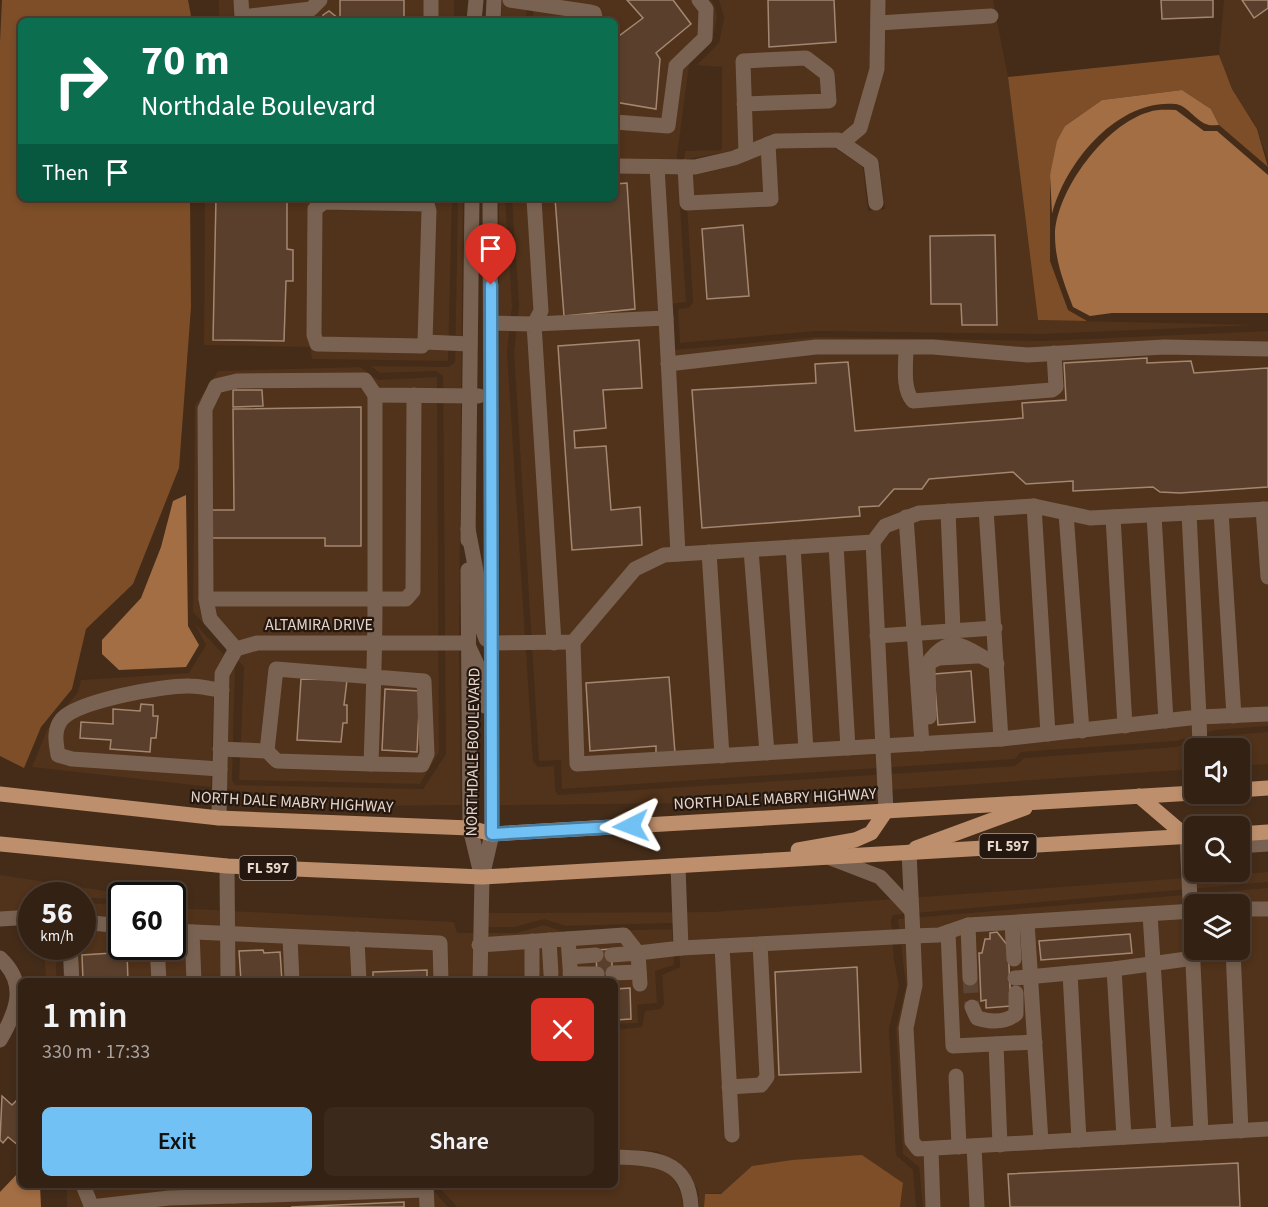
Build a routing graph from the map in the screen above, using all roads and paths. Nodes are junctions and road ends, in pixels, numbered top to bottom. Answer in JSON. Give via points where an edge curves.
{"nodes":[{"id":1,"x":242,"y":0,"type":"edge"},
{"id":2,"x":320,"y":0,"type":"edge"},
{"id":3,"x":431,"y":0,"type":"edge"},
{"id":4,"x":476,"y":0,"type":"edge"},
{"id":5,"x":494,"y":0,"type":"edge"},
{"id":6,"x":510,"y":0,"type":"edge"},
{"id":7,"x":699,"y":0,"type":"edge"},
{"id":8,"x":878,"y":0,"type":"edge"},
{"id":9,"x":540,"y":2,"type":"edge"},
{"id":10,"x":991,"y":16,"type":"dead end"},
{"id":11,"x":242,"y":18,"type":"edge"},
{"id":12,"x":249,"y":18,"type":"edge"},
{"id":13,"x":431,"y":18,"type":"edge"},
{"id":14,"x":474,"y":18,"type":"edge"},
{"id":15,"x":493,"y":18,"type":"edge"},
{"id":16,"x":595,"y":18,"type":"edge"},
{"id":17,"x":878,"y":23,"type":"junction"},
{"id":18,"x":744,"y":104,"type":"junction"},
{"id":19,"x":618,"y":122,"type":"edge"},
{"id":20,"x":842,"y":143,"type":"junction"},
{"id":21,"x":768,"y":144,"type":"junction"},
{"id":22,"x":746,"y":153,"type":"junction"},
{"id":23,"x":618,"y":166,"type":"edge"},
{"id":24,"x":657,"y":167,"type":"junction"},
{"id":25,"x":685,"y":167,"type":"junction"},
{"id":26,"x":323,"y":201,"type":"edge"},
{"id":27,"x":350,"y":201,"type":"edge"},
{"id":28,"x":472,"y":201,"type":"edge"},
{"id":29,"x":490,"y":201,"type":"edge"},
{"id":30,"x":534,"y":201,"type":"edge"},
{"id":31,"x":876,"y":203,"type":"dead end"},
{"id":32,"x":666,"y":318,"type":"junction"},
{"id":33,"x":491,"y":323,"type":"junction"},
{"id":34,"x":534,"y":324,"type":"junction"},
{"id":35,"x":425,"y":342,"type":"junction"},
{"id":36,"x":470,"y":344,"type":"junction"},
{"id":37,"x":906,"y":348,"type":"junction"},
{"id":38,"x":1268,"y":349,"type":"edge"},
{"id":39,"x":1054,"y":353,"type":"junction"},
{"id":40,"x":668,"y":364,"type":"junction"},
{"id":41,"x":375,"y":395,"type":"junction"},
{"id":42,"x":414,"y":395,"type":"junction"},
{"id":43,"x":470,"y":396,"type":"junction"},
{"id":44,"x":491,"y":396,"type":"junction"},
{"id":45,"x":1034,"y":506,"type":"junction"},
{"id":46,"x":986,"y":509,"type":"junction"},
{"id":47,"x":1266,"y":509,"type":"edge"},
{"id":48,"x":948,"y":512,"type":"junction"},
{"id":49,"x":1221,"y":512,"type":"junction"},
{"id":50,"x":1066,"y":513,"type":"junction"},
{"id":51,"x":1189,"y":513,"type":"junction"},
{"id":52,"x":1154,"y":515,"type":"junction"},
{"id":53,"x":906,"y":517,"type":"junction"},
{"id":54,"x":1113,"y":517,"type":"junction"},
{"id":55,"x":468,"y":529,"type":"junction"},
{"id":56,"x":873,"y":542,"type":"junction"},
{"id":57,"x":836,"y":544,"type":"junction"},
{"id":58,"x":793,"y":547,"type":"junction"},
{"id":59,"x":751,"y":550,"type":"junction"},
{"id":60,"x":709,"y":552,"type":"junction"},
{"id":61,"x":678,"y":554,"type":"junction"},
{"id":62,"x":1268,"y":577,"type":"edge"},
{"id":63,"x":206,"y":599,"type":"junction"},
{"id":64,"x":375,"y":599,"type":"junction"},
{"id":65,"x":995,"y":628,"type":"junction"},
{"id":66,"x":953,"y":630,"type":"junction"},
{"id":67,"x":914,"y":633,"type":"junction"},
{"id":68,"x":877,"y":636,"type":"junction"},
{"id":69,"x":573,"y":642,"type":"junction"},
{"id":70,"x":278,"y":643,"type":"junction"},
{"id":71,"x":375,"y":643,"type":"junction"},
{"id":72,"x":467,"y":643,"type":"junction"},
{"id":73,"x":492,"y":643,"type":"junction"},
{"id":74,"x":555,"y":643,"type":"junction"},
{"id":75,"x":236,"y":650,"type":"junction"},
{"id":76,"x":997,"y":664,"type":"junction"},
{"id":77,"x":276,"y":669,"type":"junction"},
{"id":78,"x":374,"y":678,"type":"junction"},
{"id":79,"x":222,"y":690,"type":"junction"},
{"id":80,"x":1268,"y":714,"type":"edge"},
{"id":81,"x":1234,"y":716,"type":"junction"},
{"id":82,"x":1199,"y":717,"type":"junction"},
{"id":83,"x":1166,"y":721,"type":"junction"},
{"id":84,"x":1125,"y":726,"type":"junction"},
{"id":85,"x":1082,"y":731,"type":"junction"},
{"id":86,"x":1048,"y":734,"type":"junction"},
{"id":87,"x":922,"y":737,"type":"junction"},
{"id":88,"x":1200,"y":738,"type":"edge"},
{"id":89,"x":1001,"y":739,"type":"junction"},
{"id":90,"x":492,"y":741,"type":"junction"},
{"id":91,"x":883,"y":746,"type":"junction"},
{"id":92,"x":848,"y":748,"type":"junction"},
{"id":93,"x":220,"y":749,"type":"junction"},
{"id":94,"x":806,"y":750,"type":"junction"},
{"id":95,"x":267,"y":751,"type":"junction"},
{"id":96,"x":767,"y":753,"type":"junction"},
{"id":97,"x":722,"y":756,"type":"junction"},
{"id":98,"x":371,"y":764,"type":"junction"},
{"id":99,"x":220,"y":770,"type":"junction"},
{"id":100,"x":1268,"y":788,"type":"edge"},
{"id":101,"x":1250,"y":789,"type":"edge"},
{"id":102,"x":1184,"y":793,"type":"edge"},
{"id":103,"x":0,"y":794,"type":"edge"},
{"id":104,"x":1139,"y":796,"type":"junction"},
{"id":105,"x":1045,"y":801,"type":"junction"},
{"id":106,"x":886,"y":811,"type":"junction"},
{"id":107,"x":219,"y":818,"type":"junction"},
{"id":108,"x":470,"y":828,"type":"junction"},
{"id":109,"x":1268,"y":832,"type":"edge"},
{"id":110,"x":1250,"y":833,"type":"edge"},
{"id":111,"x":492,"y":834,"type":"junction"},
{"id":112,"x":1184,"y":837,"type":"edge"},
{"id":113,"x":1184,"y":843,"type":"edge"},
{"id":114,"x":0,"y":844,"type":"edge"},
{"id":115,"x":1268,"y":844,"type":"edge"},
{"id":116,"x":1250,"y":845,"type":"edge"},
{"id":117,"x":909,"y":852,"type":"junction"},
{"id":118,"x":828,"y":857,"type":"junction"},
{"id":119,"x":730,"y":863,"type":"junction"},
{"id":120,"x":227,"y":866,"type":"junction"},
{"id":121,"x":678,"y":866,"type":"junction"},
{"id":122,"x":482,"y":877,"type":"junction"},
{"id":123,"x":1250,"y":909,"type":"edge"},
{"id":124,"x":1268,"y":909,"type":"edge"},
{"id":125,"x":911,"y":910,"type":"junction"},
{"id":126,"x":1184,"y":912,"type":"edge"},
{"id":127,"x":1150,"y":914,"type":"junction"},
{"id":128,"x":18,"y":918,"type":"edge"},
{"id":129,"x":0,"y":919,"type":"edge"},
{"id":130,"x":1019,"y":922,"type":"junction"},
{"id":131,"x":968,"y":925,"type":"junction"},
{"id":132,"x":186,"y":932,"type":"edge"},
{"id":133,"x":192,"y":932,"type":"junction"},
{"id":134,"x":948,"y":932,"type":"junction"},
{"id":135,"x":226,"y":934,"type":"junction"},
{"id":136,"x":913,"y":936,"type":"junction"},
{"id":137,"x":290,"y":937,"type":"junction"},
{"id":138,"x":357,"y":939,"type":"junction"},
{"id":139,"x":568,"y":939,"type":"junction"},
{"id":140,"x":549,"y":940,"type":"junction"},
{"id":141,"x":532,"y":941,"type":"junction"},
{"id":142,"x":760,"y":944,"type":"junction"},
{"id":143,"x":479,"y":945,"type":"junction"},
{"id":144,"x":722,"y":946,"type":"junction"},
{"id":145,"x":681,"y":948,"type":"junction"},
{"id":146,"x":638,"y":953,"type":"junction"},
{"id":147,"x":570,"y":957,"type":"junction"},
{"id":148,"x":0,"y":958,"type":"edge"},
{"id":149,"x":1014,"y":959,"type":"dead end"},
{"id":150,"x":71,"y":960,"type":"edge"},
{"id":151,"x":158,"y":960,"type":"edge"},
{"id":152,"x":1184,"y":960,"type":"edge"},
{"id":153,"x":1194,"y":960,"type":"edge"},
{"id":154,"x":1233,"y":960,"type":"edge"},
{"id":155,"x":1152,"y":965,"type":"junction"},
{"id":156,"x":1114,"y":969,"type":"junction"},
{"id":157,"x":1070,"y":973,"type":"junction"},
{"id":158,"x":551,"y":974,"type":"dead end"},
{"id":159,"x":532,"y":975,"type":"dead end"},
{"id":160,"x":72,"y":978,"type":"edge"},
{"id":161,"x":159,"y":978,"type":"edge"},
{"id":162,"x":194,"y":978,"type":"edge"},
{"id":163,"x":228,"y":978,"type":"edge"},
{"id":164,"x":292,"y":978,"type":"edge"},
{"id":165,"x":359,"y":978,"type":"edge"},
{"id":166,"x":441,"y":978,"type":"edge"},
{"id":167,"x":480,"y":978,"type":"edge"},
{"id":168,"x":571,"y":978,"type":"edge"},
{"id":169,"x":970,"y":978,"type":"tunnel mouth"},
{"id":170,"x":1020,"y":983,"type":"junction"},
{"id":171,"x":18,"y":987,"type":"edge"},
{"id":172,"x":18,"y":995,"type":"edge"},
{"id":173,"x":972,"y":1007,"type":"dead end"},
{"id":174,"x":0,"y":1040,"type":"edge"},
{"id":175,"x":1035,"y":1042,"type":"junction"},
{"id":176,"x":996,"y":1044,"type":"junction"},
{"id":177,"x":956,"y":1076,"type":"dead end"},
{"id":178,"x":729,"y":1087,"type":"junction"},
{"id":179,"x":1268,"y":1129,"type":"edge"},
{"id":180,"x":1241,"y":1131,"type":"junction"},
{"id":181,"x":1201,"y":1133,"type":"junction"},
{"id":182,"x":732,"y":1135,"type":"dead end"},
{"id":183,"x":1164,"y":1136,"type":"junction"},
{"id":184,"x":1124,"y":1137,"type":"junction"},
{"id":185,"x":1079,"y":1140,"type":"junction"},
{"id":186,"x":1041,"y":1142,"type":"junction"},
{"id":187,"x":1000,"y":1145,"type":"junction"},
{"id":188,"x":967,"y":1147,"type":"junction"},
{"id":189,"x":931,"y":1149,"type":"junction"},
{"id":190,"x":618,"y":1157,"type":"edge"},
{"id":191,"x":84,"y":1188,"type":"edge"},
{"id":192,"x":372,"y":1188,"type":"edge"},
{"id":193,"x":426,"y":1188,"type":"edge"},
{"id":194,"x":234,"y":1190,"type":"edge"},
{"id":195,"x":263,"y":1190,"type":"edge"},
{"id":196,"x":205,"y":1191,"type":"edge"},
{"id":197,"x":169,"y":1192,"type":"edge"},
{"id":198,"x":91,"y":1206,"type":"edge"},
{"id":199,"x":427,"y":1207,"type":"edge"},
{"id":200,"x":691,"y":1207,"type":"edge"},
{"id":201,"x":933,"y":1207,"type":"edge"},
{"id":202,"x":977,"y":1207,"type":"edge"}],
"edges":[{"from":1,"to":11,"type":"street"},
{"from":2,"to":12,"type":"street","via":[[311,9]]},
{"from":3,"to":13,"type":"street"},
{"from":4,"to":14,"type":"street"},
{"from":5,"to":15,"type":"street"},
{"from":6,"to":9,"type":"street"},
{"from":7,"to":19,"type":"street","via":[[706,9],[705,38],[676,66],[668,126]]},
{"from":8,"to":17,"type":"street"},
{"from":9,"to":16,"type":"street","via":[[594,13]]},
{"from":10,"to":17,"type":"street"},
{"from":17,"to":20,"type":"street","via":[[877,69],[869,100],[860,128]]},
{"from":18,"to":18,"type":"street","via":[[744,61],[806,58],[828,74],[829,101]]},
{"from":18,"to":22,"type":"street"},
{"from":20,"to":21,"type":"street","via":[[838,140]]},
{"from":20,"to":31,"type":"street","via":[[871,163]]},
{"from":21,"to":22,"type":"street"},
{"from":21,"to":25,"type":"street","via":[[771,199],[687,203]]},
{"from":22,"to":25,"type":"street"},
{"from":23,"to":24,"type":"street"},
{"from":24,"to":25,"type":"street"},
{"from":24,"to":32,"type":"street"},
{"from":26,"to":35,"type":"street","via":[[315,209],[317,344],[422,346]]},
{"from":27,"to":35,"type":"street","via":[[427,204]]},
{"from":28,"to":36,"type":"street","name":"NORTHDALE BOULEVARD"},
{"from":29,"to":33,"type":"street","name":"NORTHDALE BOULEVARD"},
{"from":30,"to":34,"type":"street","via":[[541,310]]},
{"from":32,"to":34,"type":"street"},
{"from":32,"to":40,"type":"street"},
{"from":33,"to":34,"type":"street"},
{"from":33,"to":44,"type":"street","name":"NORTHDALE BOULEVARD"},
{"from":34,"to":74,"type":"street"},
{"from":35,"to":36,"type":"street"},
{"from":36,"to":43,"type":"street","name":"NORTHDALE BOULEVARD"},
{"from":37,"to":39,"type":"street"},
{"from":37,"to":39,"type":"street","via":[[906,386],[913,401],[1052,390],[1056,387]]},
{"from":37,"to":40,"type":"street","via":[[816,348]]},
{"from":38,"to":39,"type":"street","via":[[1164,347]]},
{"from":40,"to":61,"type":"street"},
{"from":41,"to":42,"type":"street"},
{"from":41,"to":63,"type":"street","via":[[365,380],[237,381],[216,386],[206,409]]},
{"from":41,"to":64,"type":"street"},
{"from":42,"to":43,"type":"street"},
{"from":42,"to":64,"type":"street","via":[[413,591],[406,599]]},
{"from":43,"to":44,"type":"street"},
{"from":43,"to":55,"type":"street","name":"NORTHDALE BOULEVARD"},
{"from":44,"to":73,"type":"street","name":"NORTHDALE BOULEVARD"},
{"from":45,"to":46,"type":"street"},
{"from":45,"to":50,"type":"street"},
{"from":45,"to":86,"type":"street"},
{"from":46,"to":48,"type":"street"},
{"from":46,"to":65,"type":"street"},
{"from":47,"to":49,"type":"street"},
{"from":47,"to":62,"type":"street"},
{"from":48,"to":53,"type":"street"},
{"from":48,"to":66,"type":"street"},
{"from":49,"to":51,"type":"street"},
{"from":49,"to":81,"type":"street"},
{"from":50,"to":54,"type":"street"},
{"from":50,"to":85,"type":"street"},
{"from":51,"to":52,"type":"street"},
{"from":51,"to":82,"type":"street"},
{"from":52,"to":54,"type":"street"},
{"from":52,"to":83,"type":"street"},
{"from":53,"to":56,"type":"street","via":[[885,526]]},
{"from":53,"to":67,"type":"street"},
{"from":54,"to":84,"type":"street"},
{"from":55,"to":72,"type":"street","name":"NORTHDALE BOULEVARD"},
{"from":55,"to":73,"type":"street","via":[[482,628]]},
{"from":56,"to":57,"type":"street"},
{"from":56,"to":68,"type":"street"},
{"from":57,"to":58,"type":"street"},
{"from":57,"to":92,"type":"street"},
{"from":58,"to":59,"type":"street"},
{"from":58,"to":94,"type":"street"},
{"from":59,"to":60,"type":"street"},
{"from":59,"to":96,"type":"street"},
{"from":60,"to":61,"type":"street"},
{"from":60,"to":97,"type":"street"},
{"from":61,"to":69,"type":"street","via":[[664,555],[635,569]]},
{"from":63,"to":64,"type":"street"},
{"from":63,"to":75,"type":"street","via":[[210,619]]},
{"from":64,"to":71,"type":"street"},
{"from":65,"to":66,"type":"street"},
{"from":65,"to":76,"type":"street"},
{"from":66,"to":67,"type":"street"},
{"from":67,"to":68,"type":"street"},
{"from":67,"to":87,"type":"street"},
{"from":68,"to":91,"type":"street"},
{"from":69,"to":74,"type":"street"},
{"from":69,"to":97,"type":"street","via":[[577,764]]},
{"from":70,"to":71,"type":"street","name":"ALTAMIRA DRIVE"},
{"from":70,"to":75,"type":"street","name":"ALTAMIRA DRIVE","via":[[256,643]]},
{"from":70,"to":77,"type":"street"},
{"from":71,"to":72,"type":"street","name":"ALTAMIRA DRIVE"},
{"from":71,"to":78,"type":"street"},
{"from":72,"to":90,"type":"street","via":[[480,671]]},
{"from":72,"to":108,"type":"street","name":"NORTHDALE BOULEVARD"},
{"from":73,"to":74,"type":"street"},
{"from":73,"to":90,"type":"street","name":"NORTHDALE BOULEVARD"},
{"from":75,"to":79,"type":"street","via":[[222,674]]},
{"from":76,"to":87,"type":"street","via":[[978,656],[939,658],[928,663],[930,715]]},
{"from":76,"to":89,"type":"street"},
{"from":77,"to":78,"type":"street"},
{"from":77,"to":95,"type":"street"},
{"from":78,"to":98,"type":"street"},
{"from":78,"to":98,"type":"street","via":[[424,681],[427,754],[422,765]]},
{"from":79,"to":93,"type":"street"},
{"from":79,"to":99,"type":"street","via":[[189,686],[143,691],[81,707],[62,719],[55,735],[58,754],[72,759]]},
{"from":80,"to":81,"type":"street"},
{"from":81,"to":82,"type":"street"},
{"from":82,"to":83,"type":"street"},
{"from":82,"to":88,"type":"street"},
{"from":83,"to":84,"type":"street"},
{"from":84,"to":85,"type":"street"},
{"from":85,"to":86,"type":"street"},
{"from":86,"to":89,"type":"street"},
{"from":87,"to":89,"type":"street"},
{"from":87,"to":91,"type":"street"},
{"from":90,"to":111,"type":"street","name":"NORTHDALE BOULEVARD"},
{"from":91,"to":92,"type":"street"},
{"from":91,"to":106,"type":"street"},
{"from":92,"to":94,"type":"street"},
{"from":93,"to":95,"type":"street"},
{"from":93,"to":99,"type":"street"},
{"from":94,"to":96,"type":"street"},
{"from":95,"to":98,"type":"street","via":[[277,761]]},
{"from":96,"to":97,"type":"street"},
{"from":99,"to":107,"type":"street"},
{"from":100,"to":101,"type":"main road"},
{"from":102,"to":104,"type":"main road","name":"NORTH DALE MABRY HIGHWAY"},
{"from":103,"to":107,"type":"main road","name":"NORTH DALE MABRY HIGHWAY"},
{"from":104,"to":105,"type":"main road","name":"NORTH DALE MABRY HIGHWAY"},
{"from":104,"to":112,"type":"main road"},
{"from":105,"to":106,"type":"main road","name":"NORTH DALE MABRY HIGHWAY"},
{"from":105,"to":117,"type":"main road"},
{"from":106,"to":111,"type":"main road","name":"NORTH DALE MABRY HIGHWAY"},
{"from":106,"to":119,"type":"main road","via":[[871,833],[855,840]]},
{"from":107,"to":108,"type":"main road","name":"NORTH DALE MABRY HIGHWAY"},
{"from":108,"to":111,"type":"main road","name":"NORTH DALE MABRY HIGHWAY"},
{"from":108,"to":122,"type":"street","name":"NORTHDALE BOULEVARD"},
{"from":109,"to":110,"type":"main road"},
{"from":111,"to":122,"type":"street","name":"NORTHDALE BOULEVARD"},
{"from":113,"to":117,"type":"main road","number":"FL 597"},
{"from":114,"to":120,"type":"main road","number":"FL 597"},
{"from":115,"to":116,"type":"street"},
{"from":117,"to":118,"type":"main road","number":"FL 597"},
{"from":117,"to":125,"type":"street"},
{"from":118,"to":119,"type":"main road","number":"FL 597"},
{"from":118,"to":125,"type":"street","via":[[880,877]]},
{"from":119,"to":121,"type":"main road","number":"FL 597"},
{"from":120,"to":122,"type":"main road","number":"FL 597"},
{"from":120,"to":135,"type":"street"},
{"from":121,"to":122,"type":"main road","number":"FL 597"},
{"from":121,"to":145,"type":"street"},
{"from":122,"to":143,"type":"street"},
{"from":123,"to":124,"type":"street"},
{"from":125,"to":136,"type":"street"},
{"from":126,"to":127,"type":"street"},
{"from":127,"to":130,"type":"street"},
{"from":127,"to":155,"type":"street"},
{"from":128,"to":129,"type":"street"},
{"from":130,"to":131,"type":"street"},
{"from":130,"to":149,"type":"street"},
{"from":130,"to":170,"type":"street"},
{"from":131,"to":134,"type":"street"},
{"from":131,"to":169,"type":"street"},
{"from":132,"to":133,"type":"street"},
{"from":133,"to":135,"type":"street"},
{"from":133,"to":162,"type":"street"},
{"from":134,"to":136,"type":"street"},
{"from":134,"to":176,"type":"street","via":[[953,1046]]},
{"from":135,"to":137,"type":"street"},
{"from":135,"to":163,"type":"street"},
{"from":136,"to":142,"type":"street"},
{"from":136,"to":189,"type":"street","via":[[915,985],[906,1028],[912,1141],[918,1149]]},
{"from":137,"to":138,"type":"street"},
{"from":137,"to":164,"type":"street"},
{"from":138,"to":165,"type":"street"},
{"from":138,"to":166,"type":"street","via":[[440,943]]},
{"from":139,"to":140,"type":"street"},
{"from":139,"to":146,"type":"street","via":[[624,935]]},
{"from":139,"to":147,"type":"street"},
{"from":140,"to":141,"type":"street"},
{"from":140,"to":158,"type":"street"},
{"from":141,"to":143,"type":"street"},
{"from":141,"to":159,"type":"street"},
{"from":142,"to":144,"type":"street"},
{"from":142,"to":178,"type":"street","via":[[767,1077],[761,1085]]},
{"from":143,"to":167,"type":"street"},
{"from":144,"to":145,"type":"street"},
{"from":144,"to":178,"type":"street"},
{"from":145,"to":146,"type":"street"},
{"from":146,"to":147,"type":"street"},
{"from":146,"to":168,"type":"street","via":[[639,978],[605,973]]},
{"from":147,"to":168,"type":"street"},
{"from":148,"to":171,"type":"street"},
{"from":150,"to":160,"type":"street"},
{"from":151,"to":161,"type":"street"},
{"from":152,"to":155,"type":"street"},
{"from":153,"to":181,"type":"street"},
{"from":154,"to":180,"type":"street"},
{"from":155,"to":156,"type":"street"},
{"from":155,"to":183,"type":"street"},
{"from":156,"to":157,"type":"street"},
{"from":156,"to":184,"type":"street"},
{"from":157,"to":170,"type":"street"},
{"from":157,"to":185,"type":"street"},
{"from":170,"to":173,"type":"street","via":[[1016,1014],[1010,1019],[977,1018]]},
{"from":170,"to":175,"type":"street"},
{"from":172,"to":174,"type":"street","via":[[14,1016]]},
{"from":175,"to":176,"type":"street"},
{"from":175,"to":186,"type":"street"},
{"from":176,"to":187,"type":"street"},
{"from":177,"to":188,"type":"street"},
{"from":178,"to":182,"type":"street"},
{"from":179,"to":180,"type":"street"},
{"from":180,"to":181,"type":"street"},
{"from":181,"to":183,"type":"street"},
{"from":183,"to":184,"type":"street"},
{"from":184,"to":185,"type":"street"},
{"from":185,"to":186,"type":"street"},
{"from":186,"to":187,"type":"street"},
{"from":187,"to":188,"type":"street"},
{"from":188,"to":189,"type":"street"},
{"from":188,"to":202,"type":"street"},
{"from":189,"to":201,"type":"street"},
{"from":190,"to":200,"type":"street","via":[[657,1158],[680,1173],[690,1193]]},
{"from":191,"to":198,"type":"street"},
{"from":192,"to":195,"type":"street"},
{"from":193,"to":199,"type":"street"},
{"from":194,"to":195,"type":"street"},
{"from":194,"to":196,"type":"street"},
{"from":196,"to":197,"type":"street"},
{"from":197,"to":198,"type":"street"}]}
